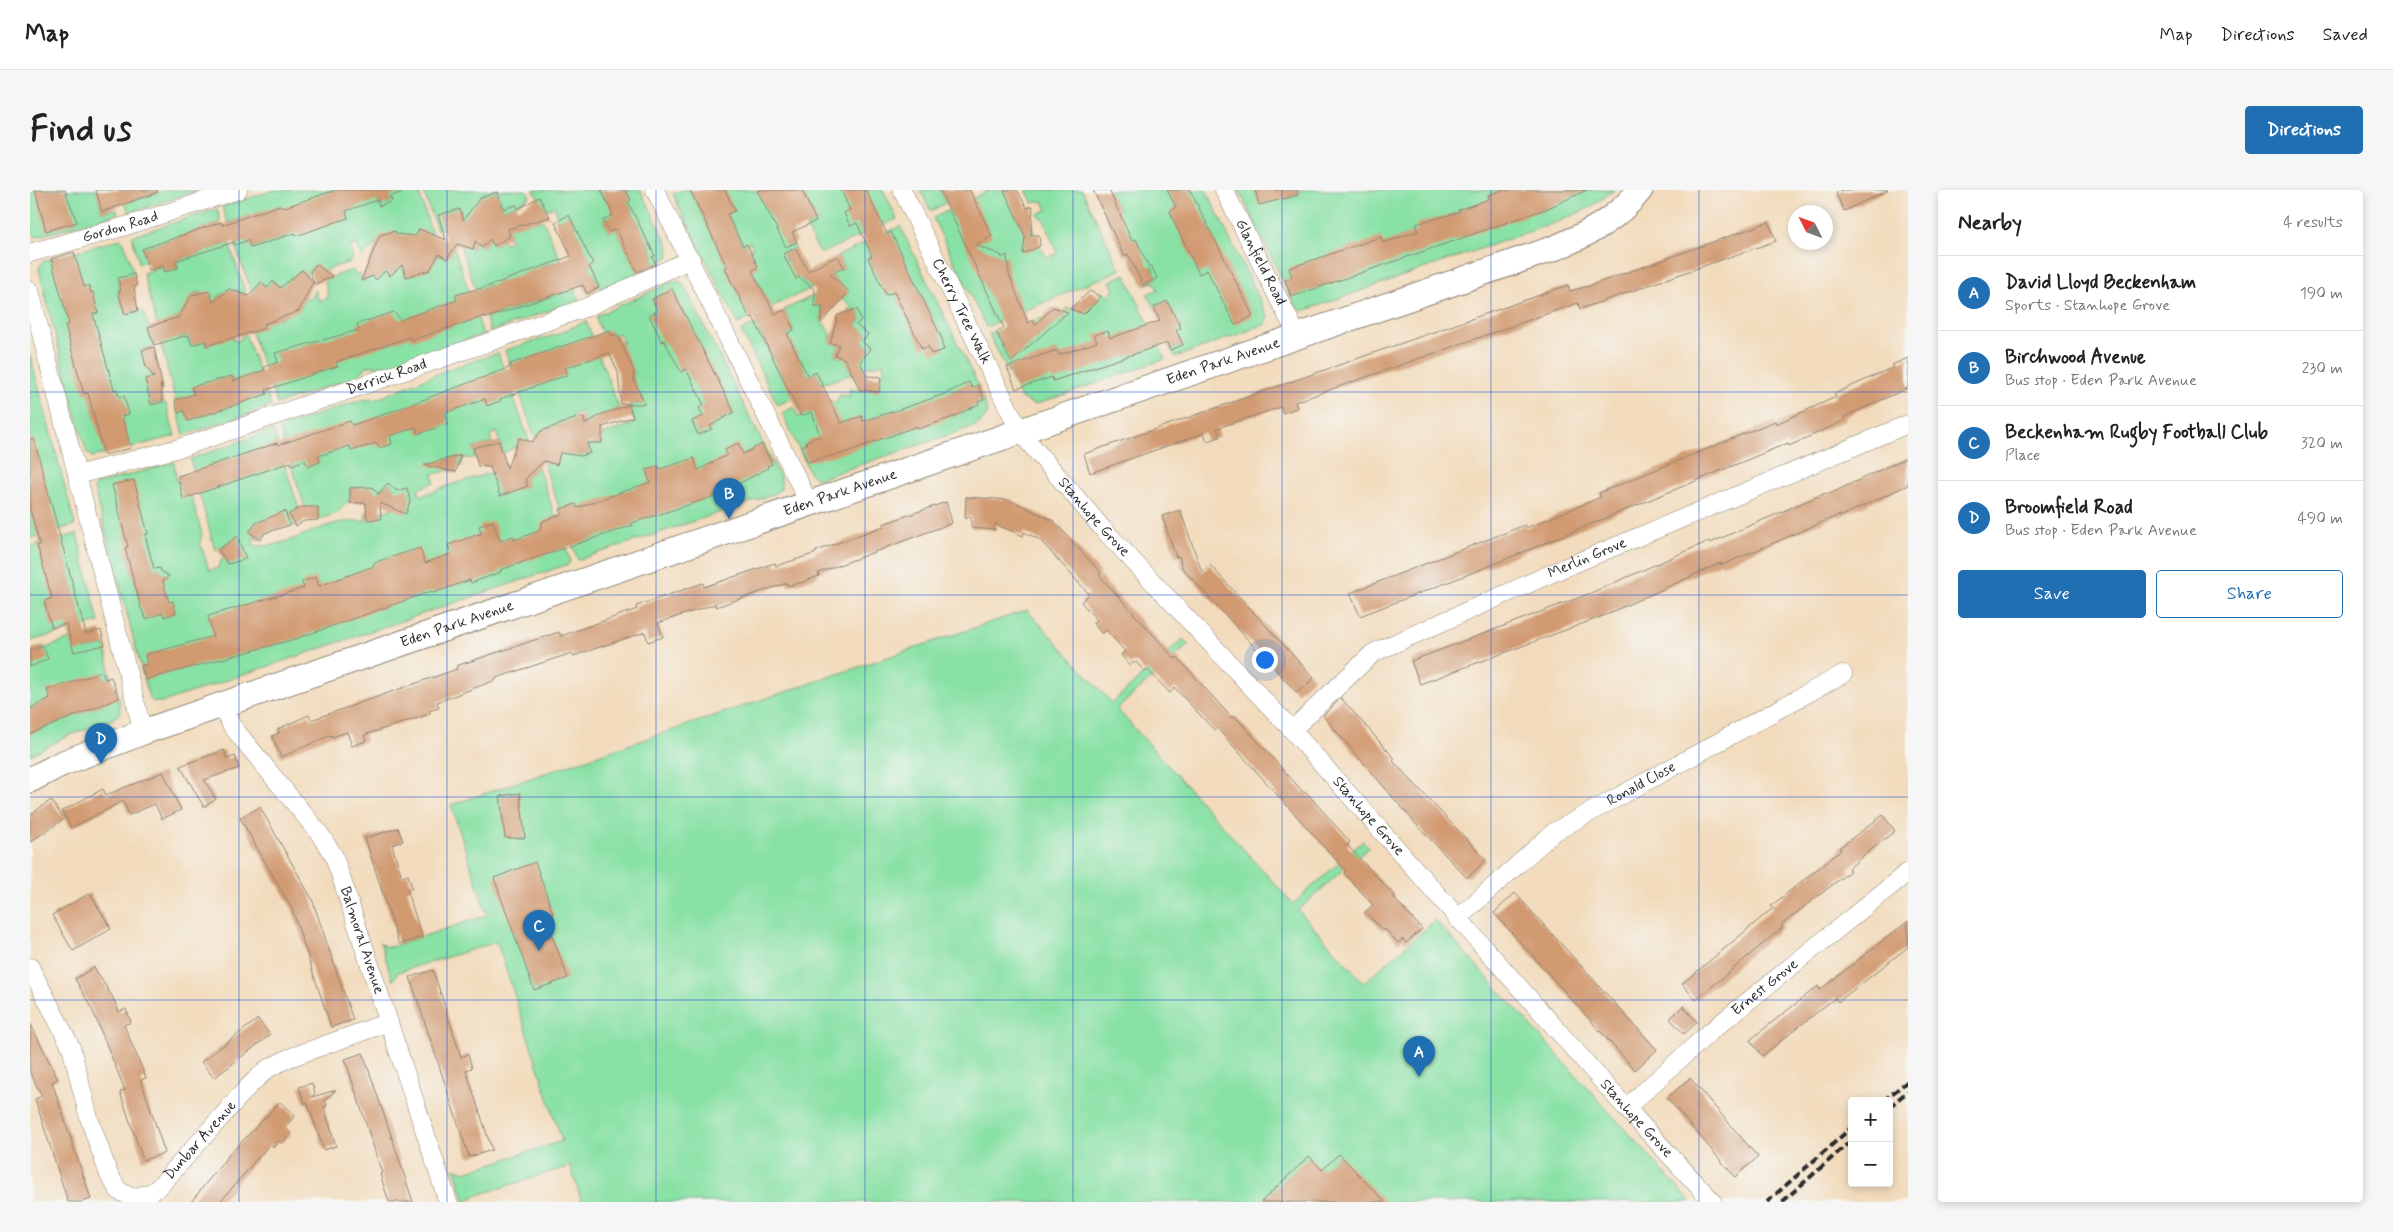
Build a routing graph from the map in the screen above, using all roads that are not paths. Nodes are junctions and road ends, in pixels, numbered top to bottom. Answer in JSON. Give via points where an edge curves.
{"nodes":[{"id":1,"x":238,"y":190,"type":"edge"},
{"id":2,"x":656,"y":190,"type":"edge"},
{"id":3,"x":902,"y":190,"type":"edge"},
{"id":4,"x":1224,"y":190,"type":"edge"},
{"id":5,"x":1640,"y":190,"type":"edge"},
{"id":6,"x":30,"y":253,"type":"edge"},
{"id":7,"x":691,"y":259,"type":"junction"},
{"id":8,"x":30,"y":291,"type":"edge"},
{"id":9,"x":1297,"y":335,"type":"junction"},
{"id":10,"x":1908,"y":424,"type":"edge"},
{"id":11,"x":1020,"y":432,"type":"junction"},
{"id":12,"x":77,"y":475,"type":"junction"},
{"id":13,"x":810,"y":505,"type":"junction"},
{"id":14,"x":1843,"y":674,"type":"dead end"},
{"id":15,"x":221,"y":705,"type":"junction"},
{"id":16,"x":1292,"y":730,"type":"junction"},
{"id":17,"x":143,"y":732,"type":"junction"},
{"id":18,"x":30,"y":780,"type":"edge"},
{"id":19,"x":1908,"y":872,"type":"edge"},
{"id":20,"x":1457,"y":919,"type":"junction"},
{"id":21,"x":30,"y":967,"type":"edge"},
{"id":22,"x":389,"y":1022,"type":"junction"},
{"id":23,"x":1626,"y":1108,"type":"junction"},
{"id":24,"x":448,"y":1202,"type":"edge"},
{"id":25,"x":1713,"y":1202,"type":"edge"}],
"edges":[{"from":1,"to":6,"type":"street","name":"Gordon Road"},
{"from":2,"to":7,"type":"street"},
{"from":3,"to":11,"type":"street","name":"Cherry Tree Walk"},
{"from":4,"to":9,"type":"street","name":"Glanfield Road"},
{"from":5,"to":9,"type":"street","name":"Eden Park Avenue","via":[[1611,219],[1576,240]]},
{"from":7,"to":12,"type":"street","name":"Derrick Road","via":[[587,308],[183,447]]},
{"from":7,"to":13,"type":"street"},
{"from":8,"to":12,"type":"street"},
{"from":9,"to":11,"type":"street","name":"Eden Park Avenue"},
{"from":10,"to":16,"type":"street","name":"Merlin Grove","via":[[1559,570],[1373,653]]},
{"from":11,"to":13,"type":"street","name":"Eden Park Avenue"},
{"from":11,"to":16,"type":"street","name":"Stanhope Grove","via":[[1103,529]]},
{"from":12,"to":17,"type":"street"},
{"from":13,"to":15,"type":"street","name":"Eden Park Avenue"},
{"from":14,"to":20,"type":"street","name":"Ronald Close","via":[[1554,832]]},
{"from":15,"to":17,"type":"street","name":"Eden Park Avenue"},
{"from":15,"to":22,"type":"street","name":"Balmoral Avenue","via":[[232,726],[334,856]]},
{"from":16,"to":20,"type":"street","name":"Stanhope Grove"},
{"from":17,"to":18,"type":"street","name":"Eden Park Avenue","via":[[61,764]]},
{"from":19,"to":23,"type":"street","name":"Ernest Grove","via":[[1710,1032]]},
{"from":20,"to":23,"type":"street","name":"Stanhope Grove"},
{"from":21,"to":22,"type":"street","name":"Dunbar Avenue","via":[[71,1047],[89,1118],[109,1175],[119,1191],[133,1198],[158,1187],[267,1069]]},
{"from":22,"to":24,"type":"street","name":"Balmoral Avenue"},
{"from":23,"to":25,"type":"street","name":"Stanhope Grove"}]}
